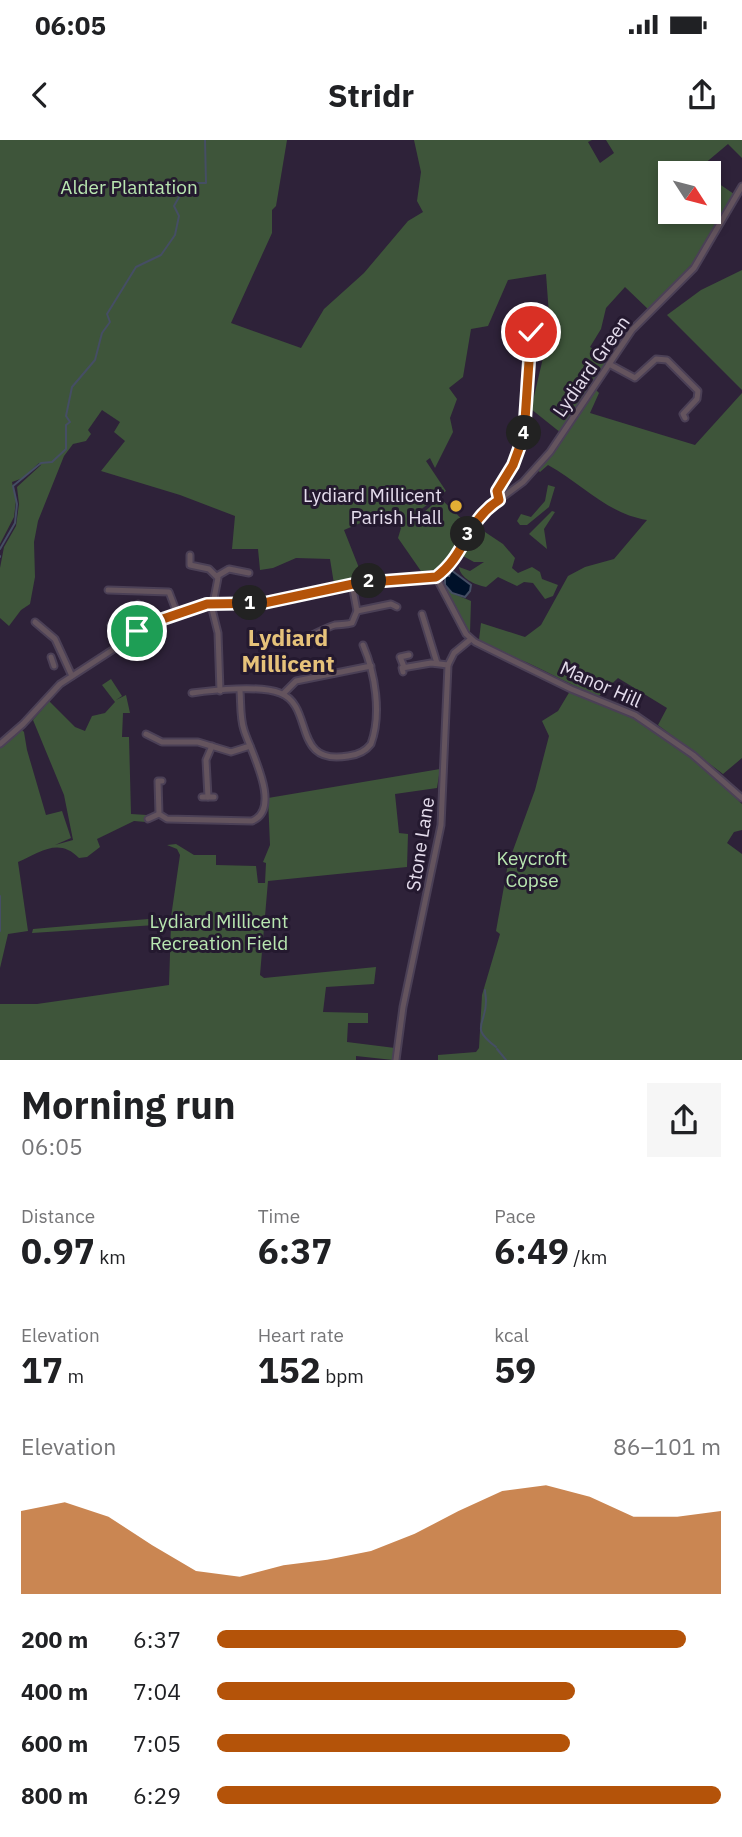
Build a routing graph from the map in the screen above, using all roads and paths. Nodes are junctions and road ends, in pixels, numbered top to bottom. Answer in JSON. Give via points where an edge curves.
{"nodes":[{"id":1,"x":742,"y":186,"type":"edge"},
{"id":2,"x":522,"y":326,"type":"dead end"},
{"id":3,"x":609,"y":364,"type":"junction"},
{"id":4,"x":682,"y":415,"type":"dead end"},
{"id":5,"x":499,"y":500,"type":"junction"},
{"id":6,"x":190,"y":555,"type":"dead end"},
{"id":7,"x":248,"y":573,"type":"dead end"},
{"id":8,"x":217,"y":576,"type":"junction"},
{"id":9,"x":436,"y":577,"type":"junction"},
{"id":10,"x":352,"y":584,"type":"junction"},
{"id":11,"x":108,"y":590,"type":"dead end"},
{"id":12,"x":213,"y":603,"type":"junction"},
{"id":13,"x":138,"y":604,"type":"dead end"},
{"id":14,"x":397,"y":607,"type":"dead end"},
{"id":15,"x":357,"y":611,"type":"junction"},
{"id":16,"x":177,"y":614,"type":"junction"},
{"id":17,"x":422,"y":614,"type":"dead end"},
{"id":18,"x":157,"y":621,"type":"junction"},
{"id":19,"x":35,"y":622,"type":"dead end"},
{"id":20,"x":111,"y":625,"type":"dead end"},
{"id":21,"x":138,"y":633,"type":"junction"},
{"id":22,"x":471,"y":639,"type":"junction"},
{"id":23,"x":282,"y":641,"type":"dead end"},
{"id":24,"x":363,"y":645,"type":"dead end"},
{"id":25,"x":409,"y":654,"type":"dead end"},
{"id":26,"x":437,"y":663,"type":"junction"},
{"id":27,"x":448,"y":665,"type":"junction"},
{"id":28,"x":371,"y":666,"type":"junction"},
{"id":29,"x":72,"y":676,"type":"junction"},
{"id":30,"x":220,"y":691,"type":"junction"},
{"id":31,"x":240,"y":691,"type":"junction"},
{"id":32,"x":192,"y":694,"type":"dead end"},
{"id":33,"x":283,"y":694,"type":"junction"},
{"id":34,"x":146,"y":734,"type":"dead end"},
{"id":35,"x":0,"y":744,"type":"edge"},
{"id":36,"x":212,"y":746,"type":"junction"},
{"id":37,"x":250,"y":746,"type":"junction"},
{"id":38,"x":158,"y":781,"type":"dead end"},
{"id":39,"x":208,"y":797,"type":"dead end"},
{"id":40,"x":742,"y":798,"type":"edge"},
{"id":41,"x":159,"y":814,"type":"junction"},
{"id":42,"x":148,"y":819,"type":"dead end"},
{"id":43,"x":396,"y":1060,"type":"edge"}],
"edges":[{"from":1,"to":3,"type":"street","name":"Lydiard Green","via":[[694,268],[636,325]]},
{"from":2,"to":5,"type":"street","via":[[531,333],[526,426],[513,465],[497,491]]},
{"from":3,"to":4,"type":"street","via":[[635,378],[661,355],[698,391],[697,399]]},
{"from":3,"to":5,"type":"street","name":"Lydiard Green","via":[[550,452],[528,478]]},
{"from":5,"to":9,"type":"street","name":"Lydiard Green","via":[[480,514],[457,556]]},
{"from":6,"to":8,"type":"street","via":[[190,565]]},
{"from":7,"to":8,"type":"street","via":[[229,569]]},
{"from":8,"to":12,"type":"street"},
{"from":9,"to":10,"type":"street"},
{"from":9,"to":22,"type":"street"},
{"from":10,"to":12,"type":"street","via":[[264,603]]},
{"from":10,"to":15,"type":"street"},
{"from":11,"to":16,"type":"street","via":[[169,592]]},
{"from":12,"to":16,"type":"street"},
{"from":12,"to":30,"type":"street"},
{"from":13,"to":18,"type":"street"},
{"from":14,"to":15,"type":"street","via":[[391,604]]},
{"from":15,"to":23,"type":"street","via":[[350,624]]},
{"from":16,"to":18,"type":"street"},
{"from":17,"to":26,"type":"street"},
{"from":18,"to":21,"type":"street"},
{"from":19,"to":29,"type":"street","via":[[55,639],[56,661]]},
{"from":20,"to":21,"type":"street","via":[[128,624]]},
{"from":21,"to":29,"type":"street"},
{"from":22,"to":27,"type":"street"},
{"from":22,"to":40,"type":"street","name":"Manor Hill","via":[[635,715],[693,755]]},
{"from":24,"to":28,"type":"street"},
{"from":25,"to":26,"type":"street","via":[[400,657],[404,670]]},
{"from":26,"to":27,"type":"street"},
{"from":27,"to":43,"type":"street","name":"Stone Lane","via":[[441,825]]},
{"from":28,"to":33,"type":"street","via":[[296,681]]},
{"from":28,"to":33,"type":"street","via":[[374,730],[371,744],[359,754],[330,759],[320,755]]},
{"from":29,"to":35,"type":"street"},
{"from":30,"to":31,"type":"street"},
{"from":30,"to":32,"type":"street"},
{"from":31,"to":33,"type":"street"},
{"from":31,"to":37,"type":"street","via":[[242,724]]},
{"from":34,"to":36,"type":"street","via":[[162,742],[198,741]]},
{"from":36,"to":37,"type":"street","via":[[235,752]]},
{"from":36,"to":39,"type":"street","via":[[206,760]]},
{"from":37,"to":41,"type":"street","via":[[262,772],[261,815],[250,821],[172,820]]},
{"from":38,"to":41,"type":"street"},
{"from":41,"to":42,"type":"street"}]}
